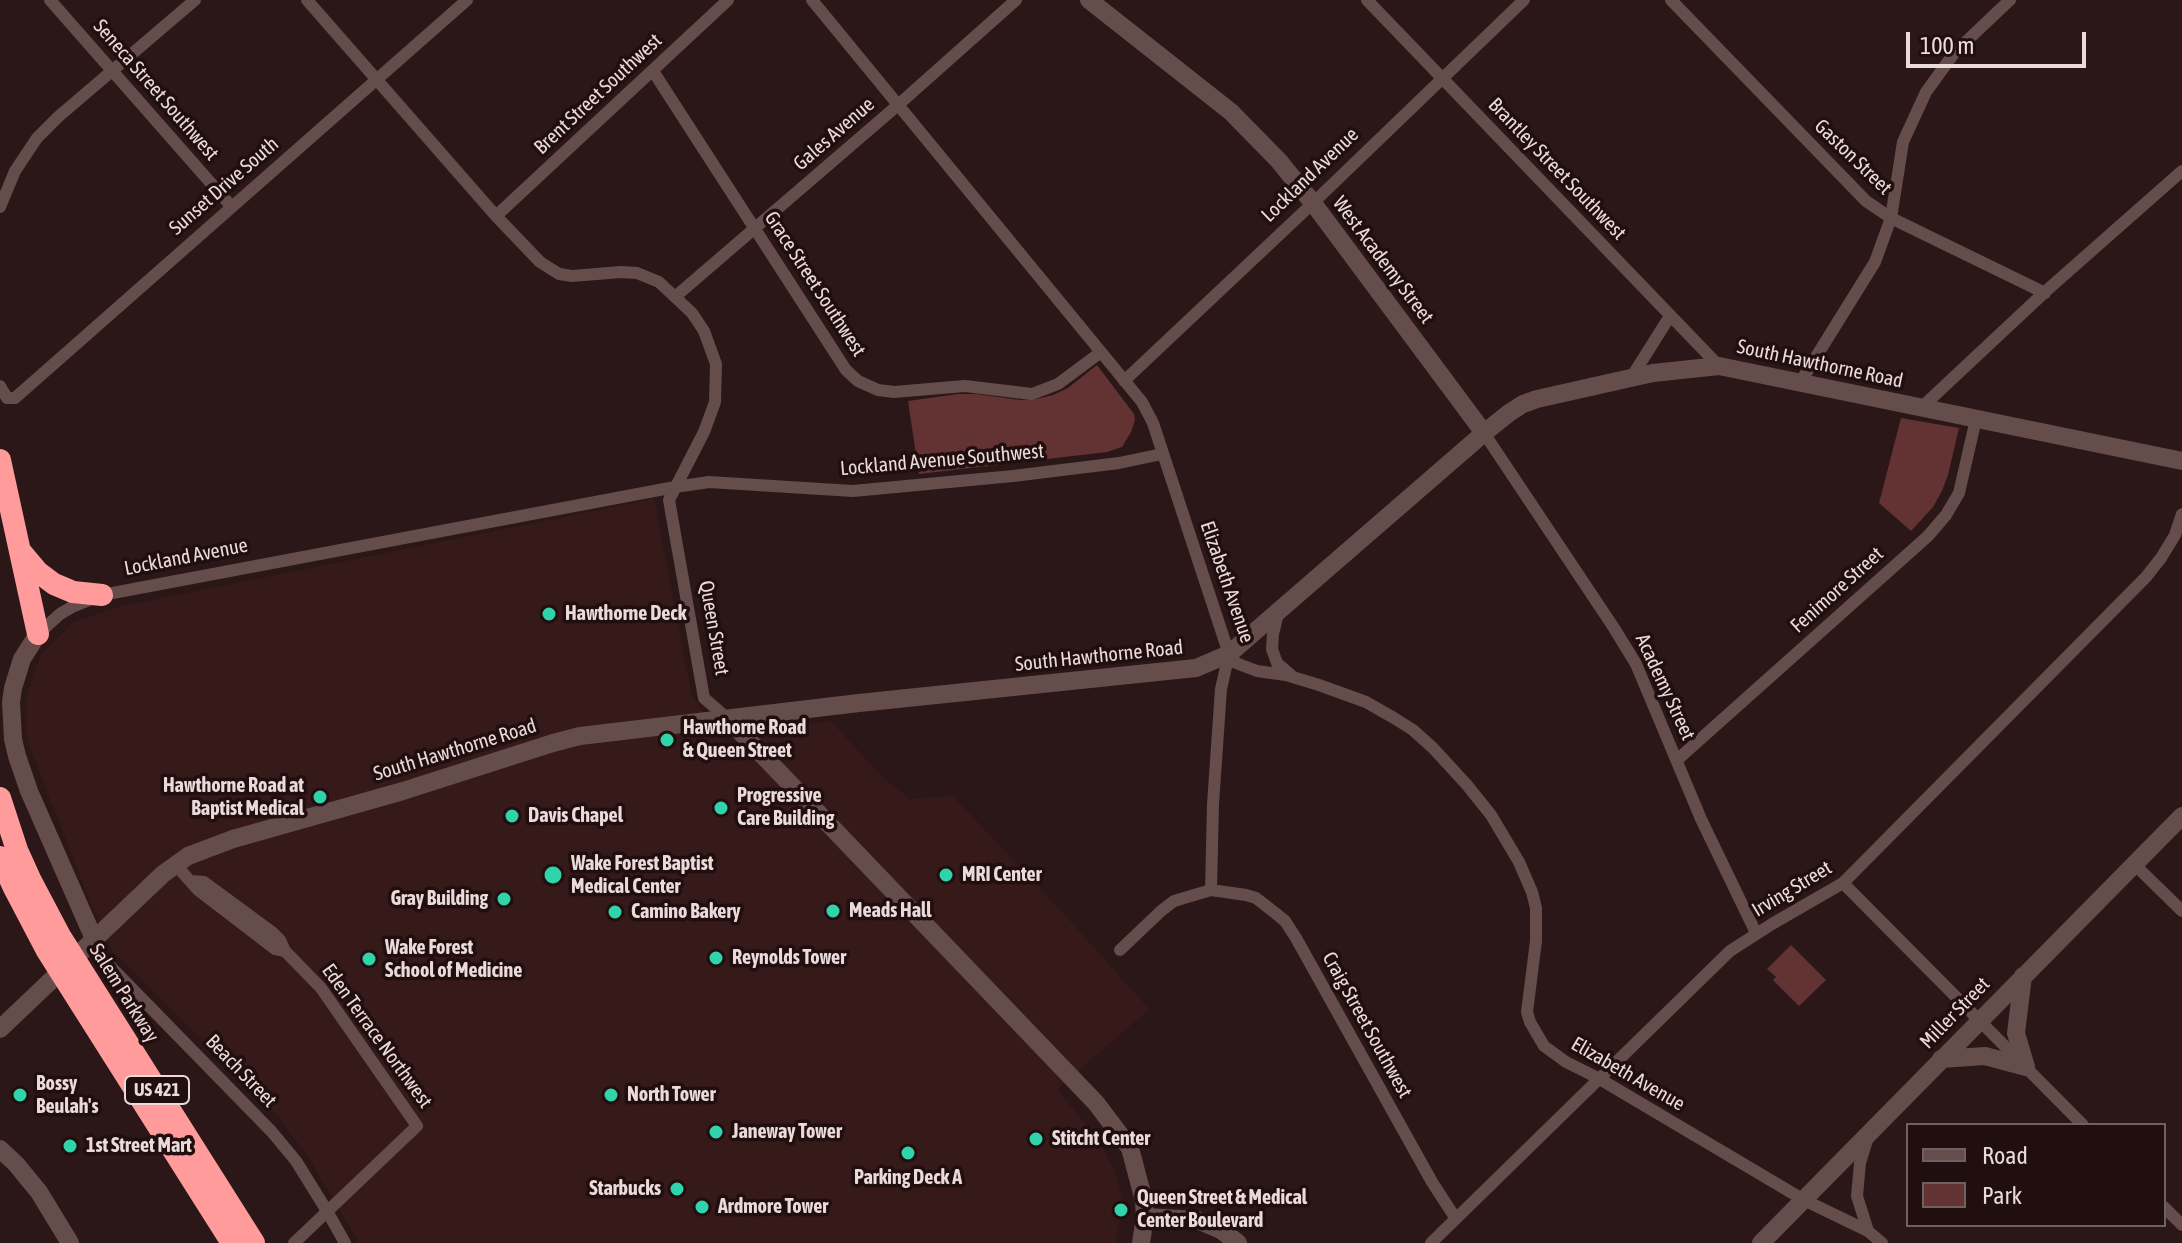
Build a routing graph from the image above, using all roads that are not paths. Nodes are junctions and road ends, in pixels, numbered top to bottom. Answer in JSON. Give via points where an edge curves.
{"nodes":[{"id":1,"x":50,"y":0,"type":"edge"},
{"id":2,"x":195,"y":0,"type":"edge"},
{"id":3,"x":307,"y":0,"type":"edge"},
{"id":4,"x":467,"y":0,"type":"edge"},
{"id":5,"x":728,"y":0,"type":"edge"},
{"id":6,"x":812,"y":0,"type":"edge"},
{"id":7,"x":1016,"y":0,"type":"edge"},
{"id":8,"x":1089,"y":0,"type":"edge"},
{"id":9,"x":1367,"y":0,"type":"edge"},
{"id":10,"x":1524,"y":0,"type":"edge"},
{"id":11,"x":2010,"y":0,"type":"edge"},
{"id":12,"x":1677,"y":2,"type":"edge"},
{"id":13,"x":113,"y":71,"type":"junction"},
{"id":14,"x":653,"y":71,"type":"junction"},
{"id":15,"x":377,"y":79,"type":"junction"},
{"id":16,"x":1442,"y":79,"type":"junction"},
{"id":17,"x":898,"y":105,"type":"junction"},
{"id":18,"x":2182,"y":171,"type":"edge"},
{"id":19,"x":1313,"y":203,"type":"junction"},
{"id":20,"x":231,"y":206,"type":"junction"},
{"id":21,"x":0,"y":207,"type":"edge"},
{"id":22,"x":496,"y":216,"type":"junction"},
{"id":23,"x":1891,"y":218,"type":"junction"},
{"id":24,"x":754,"y":229,"type":"junction"},
{"id":25,"x":2045,"y":293,"type":"junction"},
{"id":26,"x":676,"y":296,"type":"junction"},
{"id":27,"x":1670,"y":316,"type":"junction"},
{"id":28,"x":1101,"y":352,"type":"junction"},
{"id":29,"x":1719,"y":366,"type":"junction"},
{"id":30,"x":1631,"y":378,"type":"junction"},
{"id":31,"x":1124,"y":381,"type":"junction"},
{"id":32,"x":1801,"y":381,"type":"junction"},
{"id":33,"x":0,"y":386,"type":"edge"},
{"id":34,"x":1922,"y":407,"type":"junction"},
{"id":35,"x":1976,"y":419,"type":"junction"},
{"id":36,"x":1484,"y":433,"type":"junction"},
{"id":37,"x":1162,"y":454,"type":"junction"},
{"id":38,"x":0,"y":460,"type":"edge"},
{"id":39,"x":2182,"y":461,"type":"edge"},
{"id":40,"x":675,"y":487,"type":"junction"},
{"id":41,"x":2182,"y":514,"type":"edge"},
{"id":42,"x":19,"y":546,"type":"junction"},
{"id":43,"x":102,"y":595,"type":"junction"},
{"id":44,"x":1280,"y":610,"type":"junction"},
{"id":45,"x":38,"y":634,"type":"junction"},
{"id":46,"x":1229,"y":654,"type":"junction"},
{"id":47,"x":1293,"y":678,"type":"junction"},
{"id":48,"x":728,"y":719,"type":"junction"},
{"id":49,"x":1677,"y":760,"type":"junction"},
{"id":50,"x":0,"y":798,"type":"edge"},
{"id":51,"x":2182,"y":816,"type":"edge"},
{"id":52,"x":0,"y":857,"type":"edge"},
{"id":53,"x":175,"y":864,"type":"junction"},
{"id":54,"x":2134,"y":864,"type":"junction"},
{"id":55,"x":1843,"y":883,"type":"junction"},
{"id":56,"x":1211,"y":890,"type":"junction"},
{"id":57,"x":2182,"y":911,"type":"edge"},
{"id":58,"x":1756,"y":933,"type":"junction"},
{"id":59,"x":94,"y":939,"type":"junction"},
{"id":60,"x":53,"y":943,"type":"junction"},
{"id":61,"x":1120,"y":950,"type":"dead end"},
{"id":62,"x":2023,"y":976,"type":"junction"},
{"id":63,"x":1980,"y":1020,"type":"junction"},
{"id":64,"x":0,"y":1029,"type":"edge"},
{"id":65,"x":1941,"y":1059,"type":"junction"},
{"id":66,"x":2026,"y":1067,"type":"junction"},
{"id":67,"x":1598,"y":1078,"type":"junction"},
{"id":68,"x":2081,"y":1123,"type":"edge"},
{"id":69,"x":1870,"y":1132,"type":"junction"},
{"id":70,"x":0,"y":1149,"type":"edge"},
{"id":71,"x":1804,"y":1200,"type":"junction"},
{"id":72,"x":2166,"y":1209,"type":"edge"},
{"id":73,"x":327,"y":1211,"type":"junction"},
{"id":74,"x":1145,"y":1217,"type":"junction"},
{"id":75,"x":1456,"y":1219,"type":"junction"},
{"id":76,"x":2182,"y":1225,"type":"edge"},
{"id":77,"x":1868,"y":1231,"type":"junction"},
{"id":78,"x":70,"y":1243,"type":"edge"},
{"id":79,"x":232,"y":1243,"type":"edge"},
{"id":80,"x":254,"y":1243,"type":"edge"},
{"id":81,"x":294,"y":1243,"type":"edge"},
{"id":82,"x":345,"y":1243,"type":"edge"},
{"id":83,"x":1141,"y":1243,"type":"edge"},
{"id":84,"x":1238,"y":1243,"type":"edge"},
{"id":85,"x":1431,"y":1243,"type":"edge"},
{"id":86,"x":1761,"y":1243,"type":"edge"},
{"id":87,"x":1882,"y":1243,"type":"edge"}],
"edges":[{"from":1,"to":13,"type":"street","name":"Seneca Street Southwest"},
{"from":2,"to":13,"type":"street"},
{"from":3,"to":15,"type":"street","name":"Queen Street"},
{"from":4,"to":15,"type":"street","name":"Sunset Drive South"},
{"from":5,"to":14,"type":"street","name":"Brent Street Southwest"},
{"from":6,"to":17,"type":"street","name":"Elizabeth Avenue"},
{"from":7,"to":17,"type":"street","name":"Gales Avenue"},
{"from":8,"to":19,"type":"main road","name":"West Academy Street","via":[[1231,112]]},
{"from":9,"to":16,"type":"street","name":"Brantley Street Southwest"},
{"from":10,"to":16,"type":"street","name":"Lockland Avenue"},
{"from":11,"to":23,"type":"street","via":[[1955,52],[1926,92],[1903,142]]},
{"from":12,"to":23,"type":"street","name":"Gaston Street","via":[[1866,201]]},
{"from":13,"to":20,"type":"street","name":"Seneca Street Southwest"},
{"from":13,"to":21,"type":"street","via":[[37,138]]},
{"from":14,"to":22,"type":"street","name":"Brent Street Southwest"},
{"from":14,"to":24,"type":"street","name":"Grace Street Southwest"},
{"from":15,"to":20,"type":"street","name":"Sunset Drive South"},
{"from":15,"to":22,"type":"street","name":"Queen Street"},
{"from":16,"to":19,"type":"street","name":"Lockland Avenue"},
{"from":16,"to":27,"type":"street","name":"Brantley Street Southwest"},
{"from":17,"to":24,"type":"street","name":"Gales Avenue"},
{"from":17,"to":28,"type":"street","name":"Elizabeth Avenue"},
{"from":18,"to":25,"type":"street"},
{"from":19,"to":31,"type":"street","name":"Lockland Avenue"},
{"from":19,"to":36,"type":"main road","name":"West Academy Street"},
{"from":20,"to":33,"type":"street","name":"Sunset Drive South","via":[[15,398],[7,398]]},
{"from":22,"to":26,"type":"street","name":"Queen Street","via":[[540,262],[559,274],[637,273]]},
{"from":23,"to":25,"type":"street","name":"Gaston Street"},
{"from":23,"to":32,"type":"street","via":[[1875,262]]},
{"from":24,"to":26,"type":"street","name":"Gales Avenue"},
{"from":24,"to":28,"type":"street","name":"Grace Street Southwest","via":[[846,370],[878,390],[965,386],[1032,394],[1058,384]]},
{"from":25,"to":34,"type":"street"},
{"from":26,"to":40,"type":"street","name":"Queen Street","via":[[704,331],[716,364],[715,402]]},
{"from":27,"to":29,"type":"street","name":"Brantley Street Southwest"},
{"from":27,"to":30,"type":"street"},
{"from":28,"to":31,"type":"street","name":"Elizabeth Avenue"},
{"from":29,"to":30,"type":"main road","name":"South Hawthorne Road"},
{"from":29,"to":32,"type":"main road","name":"South Hawthorne Road"},
{"from":30,"to":36,"type":"main road","name":"South Hawthorne Road","via":[[1523,404]]},
{"from":31,"to":37,"type":"street","name":"Elizabeth Avenue","via":[[1153,423]]},
{"from":32,"to":34,"type":"main road","name":"South Hawthorne Road"},
{"from":34,"to":35,"type":"main road","name":"South Hawthorne Road"},
{"from":35,"to":39,"type":"main road","name":"South Hawthorne Road"},
{"from":35,"to":49,"type":"street","name":"Fenimore Street","via":[[1959,493],[1928,536]]},
{"from":36,"to":44,"type":"main road","name":"South Hawthorne Road"},
{"from":36,"to":49,"type":"street","name":"Academy Street","via":[[1636,664]]},
{"from":37,"to":40,"type":"street","name":"Lockland Avenue Southwest","via":[[1013,476],[853,491],[709,482]]},
{"from":37,"to":46,"type":"street","name":"Elizabeth Avenue"},
{"from":38,"to":42,"type":"highway"},
{"from":40,"to":43,"type":"street","name":"Lockland Avenue"},
{"from":40,"to":48,"type":"street","name":"Queen Street","via":[[669,500],[704,698]]},
{"from":41,"to":55,"type":"street","name":"Irving Street","via":[[2175,535],[2146,577]]},
{"from":42,"to":43,"type":"highway","via":[[30,564],[54,584]]},
{"from":42,"to":45,"type":"highway"},
{"from":43,"to":45,"type":"street","name":"Lockland Avenue","via":[[60,614]]},
{"from":44,"to":46,"type":"main road","name":"South Hawthorne Road"},
{"from":44,"to":47,"type":"street","via":[[1272,649],[1277,663]]},
{"from":45,"to":59,"type":"main road","name":"Lockland Avenue","via":[[22,659],[13,688],[13,739],[29,791]]},
{"from":46,"to":47,"type":"street","name":"Elizabeth Avenue","via":[[1236,663],[1257,671]]},
{"from":46,"to":48,"type":"main road","name":"South Hawthorne Road","via":[[1179,672]]},
{"from":46,"to":56,"type":"street","via":[[1221,689]]},
{"from":47,"to":67,"type":"street","name":"Elizabeth Avenue","via":[[1366,702],[1413,730],[1491,815],[1519,862],[1536,908],[1530,1022],[1552,1053]]},
{"from":48,"to":53,"type":"main road","name":"South Hawthorne Road","via":[[553,743],[217,844]]},
{"from":48,"to":74,"type":"main road","name":"Queen Street","via":[[1096,1103],[1130,1148]]},
{"from":49,"to":58,"type":"street","name":"Academy Street"},
{"from":50,"to":60,"type":"highway","name":"Salem Parkway","number":"US 421"},
{"from":51,"to":54,"type":"main road","name":"Miller Street"},
{"from":52,"to":60,"type":"highway","name":"Salem Parkway","number":"US 421","via":[[14,888]]},
{"from":53,"to":59,"type":"main road","name":"South Hawthorne Road"},
{"from":53,"to":73,"type":"street","name":"Eden Terrace Northwest","via":[[280,940],[321,988],[417,1126]]},
{"from":54,"to":57,"type":"street"},
{"from":54,"to":62,"type":"main road","name":"Miller Street"},
{"from":55,"to":58,"type":"street","name":"Irving Street"},
{"from":55,"to":63,"type":"street"},
{"from":56,"to":61,"type":"street","name":"Craig Street Southwest","via":[[1174,901]]},
{"from":56,"to":75,"type":"street","name":"Craig Street Southwest","via":[[1256,898],[1285,921]]},
{"from":58,"to":67,"type":"street","name":"Irving Street","via":[[1730,951]]},
{"from":59,"to":64,"type":"main road","name":"South Hawthorne Road"},
{"from":59,"to":73,"type":"street","name":"Beach Street","via":[[105,961],[272,1132]]},
{"from":60,"to":79,"type":"highway","name":"Salem Parkway","number":"US 421"},
{"from":60,"to":80,"type":"highway","name":"Salem Parkway","number":"US 421"},
{"from":62,"to":63,"type":"main road","name":"Miller Street"},
{"from":62,"to":66,"type":"main road","via":[[2016,1033]]},
{"from":63,"to":65,"type":"main road","name":"Miller Street"},
{"from":63,"to":66,"type":"street"},
{"from":65,"to":66,"type":"main road","via":[[1985,1056]]},
{"from":65,"to":69,"type":"main road","name":"Miller Street"},
{"from":66,"to":68,"type":"street"},
{"from":67,"to":71,"type":"street","name":"Elizabeth Avenue"},
{"from":67,"to":75,"type":"street","name":"Irving Street"},
{"from":69,"to":71,"type":"main road","name":"Miller Street"},
{"from":69,"to":77,"type":"street","via":[[1857,1196]]},
{"from":70,"to":78,"type":"main road","via":[[39,1192]]},
{"from":71,"to":77,"type":"street","name":"Elizabeth Avenue"},
{"from":71,"to":86,"type":"main road","name":"Miller Street"},
{"from":72,"to":76,"type":"street"},
{"from":73,"to":81,"type":"street"},
{"from":73,"to":82,"type":"street","name":"Beach Street"},
{"from":74,"to":83,"type":"main road","name":"Queen Street"},
{"from":74,"to":84,"type":"main road","via":[[1197,1220]]},
{"from":75,"to":85,"type":"street","name":"Irving Street"},
{"from":77,"to":87,"type":"street","name":"Elizabeth Avenue"}]}
